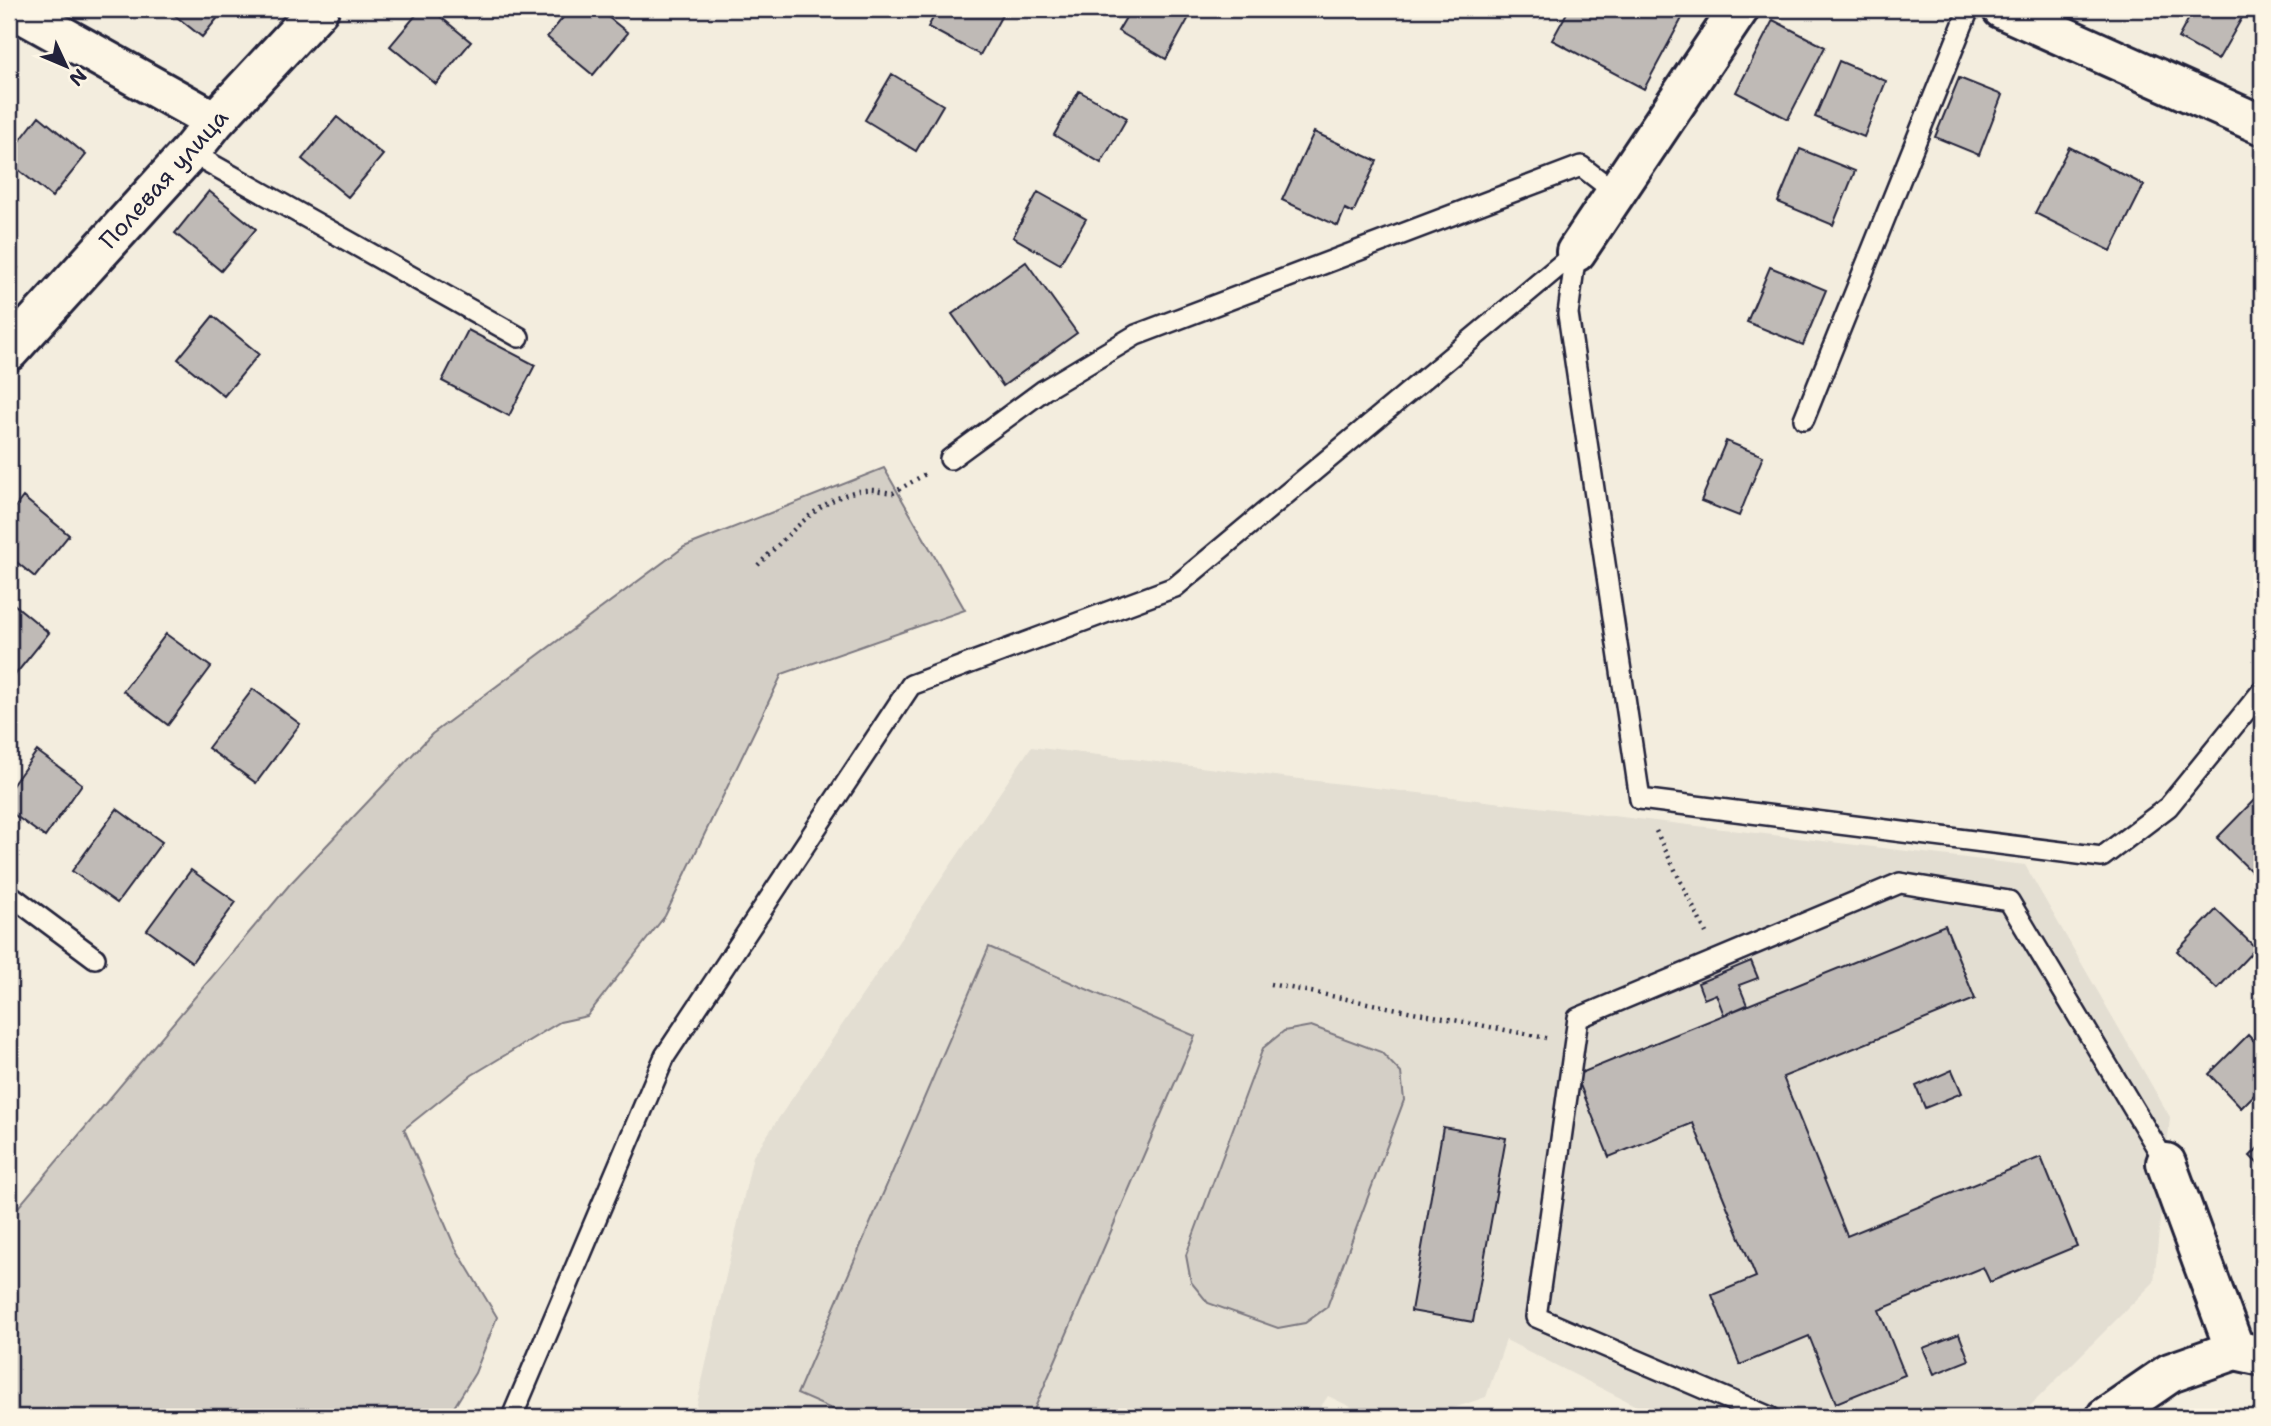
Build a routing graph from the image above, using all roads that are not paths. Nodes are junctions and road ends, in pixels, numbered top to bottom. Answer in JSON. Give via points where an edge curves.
{"nodes":[{"id":1,"x":14,"y":9,"type":"edge"},
{"id":2,"x":319,"y":9,"type":"edge"},
{"id":3,"x":1739,"y":9,"type":"edge"},
{"id":4,"x":1969,"y":9,"type":"edge"},
{"id":5,"x":2002,"y":9,"type":"edge"},
{"id":6,"x":215,"y":121,"type":"junction"},
{"id":7,"x":2262,"y":125,"type":"edge"},
{"id":8,"x":190,"y":152,"type":"junction"},
{"id":9,"x":1616,"y":193,"type":"junction"},
{"id":10,"x":1576,"y":252,"type":"junction"},
{"id":11,"x":519,"y":337,"type":"dead end"},
{"id":12,"x":9,"y":351,"type":"edge"},
{"id":13,"x":1804,"y":419,"type":"dead end"},
{"id":14,"x":950,"y":459,"type":"road end"},
{"id":15,"x":2262,"y":691,"type":"edge"},
{"id":16,"x":9,"y":894,"type":"edge"},
{"id":17,"x":95,"y":958,"type":"dead end"},
{"id":18,"x":2166,"y":1163,"type":"joint"},
{"id":19,"x":2249,"y":1353,"type":"edge"},
{"id":20,"x":512,"y":1417,"type":"edge"},
{"id":21,"x":1770,"y":1417,"type":"edge"},
{"id":22,"x":2106,"y":1417,"type":"edge"}],
"edges":[{"from":1,"to":6,"type":"street"},
{"from":2,"to":6,"type":"street","name":"Полевая улица"},
{"from":3,"to":9,"type":"street"},
{"from":4,"to":13,"type":"lane"},
{"from":5,"to":7,"type":"street"},
{"from":6,"to":8,"type":"street","name":"Полевая улица"},
{"from":8,"to":11,"type":"lane"},
{"from":8,"to":12,"type":"street","name":"Полевая улица"},
{"from":9,"to":10,"type":"street"},
{"from":9,"to":14,"type":"lane","via":[[1581,166],[1136,335],[1044,390]]},
{"from":10,"to":15,"type":"lane","via":[[1568,314],[1640,799],[2102,857],[2168,807]]},
{"from":10,"to":20,"type":"lane","via":[[1175,587],[911,685],[665,1056]]},
{"from":16,"to":17,"type":"lane"},
{"from":18,"to":19,"type":"street"},
{"from":18,"to":21,"type":"lane","via":[[2009,901],[1900,883],[1578,1018],[1536,1317]]},
{"from":19,"to":22,"type":"street","via":[[2170,1373]]}]}
